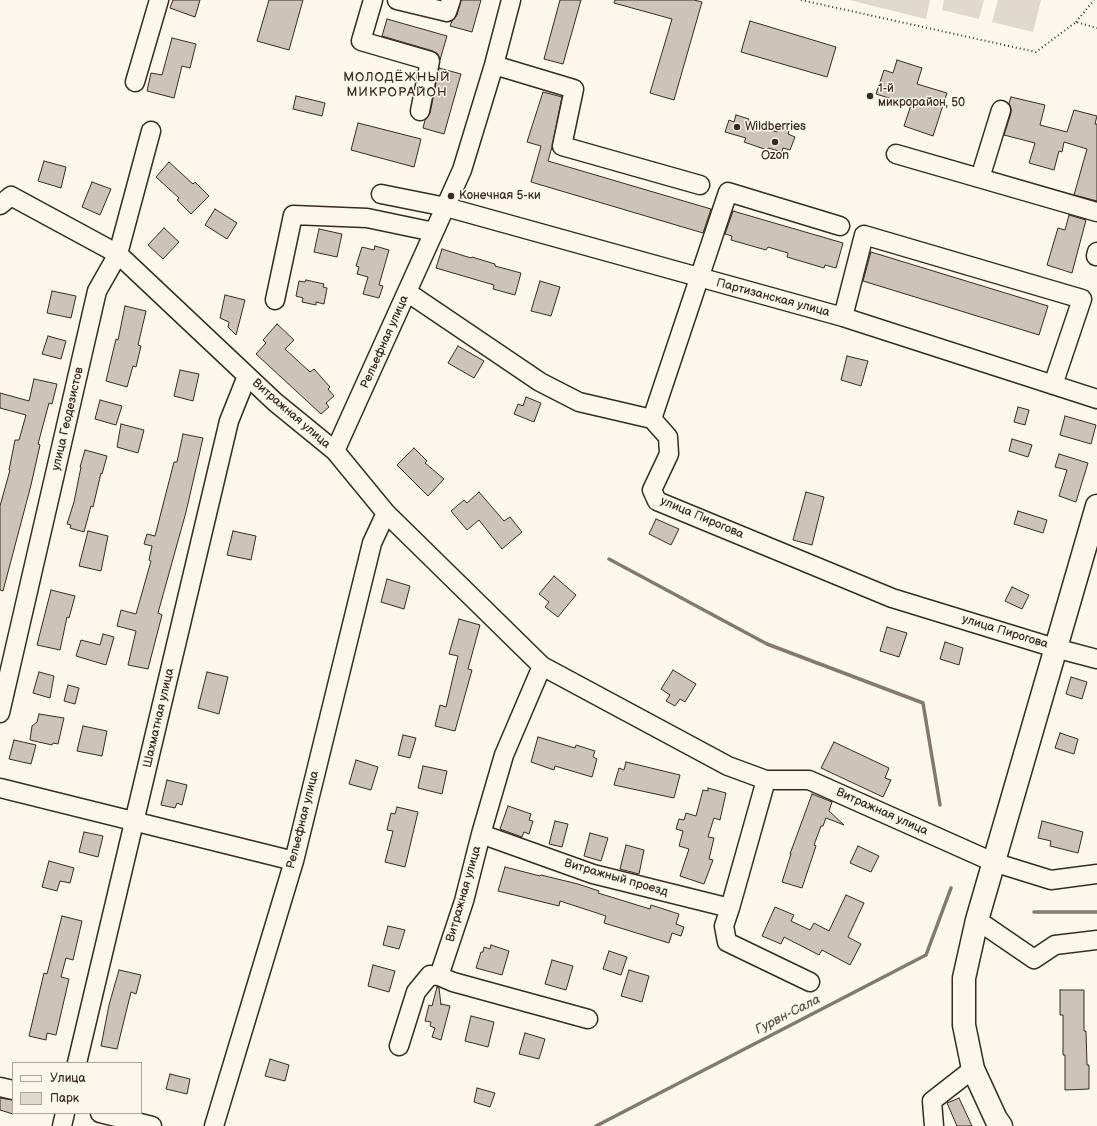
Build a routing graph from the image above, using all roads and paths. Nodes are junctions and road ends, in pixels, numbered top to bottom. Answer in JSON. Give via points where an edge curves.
{"nodes":[{"id":1,"x":159,"y":0,"type":"edge"},
{"id":2,"x":373,"y":0,"type":"edge"},
{"id":3,"x":397,"y":0,"type":"edge"},
{"id":4,"x":451,"y":0,"type":"edge"},
{"id":5,"x":511,"y":0,"type":"edge"},
{"id":6,"x":801,"y":0,"type":"edge"},
{"id":7,"x":1094,"y":0,"type":"edge"},
{"id":8,"x":1076,"y":22,"type":"junction"},
{"id":9,"x":1097,"y":28,"type":"edge"},
{"id":10,"x":494,"y":65,"type":"junction"},
{"id":11,"x":135,"y":82,"type":"dead end"},
{"id":12,"x":1000,"y":110,"type":"dead end"},
{"id":13,"x":420,"y":111,"type":"dead end"},
{"id":14,"x":151,"y":131,"type":"dead end"},
{"id":15,"x":896,"y":154,"type":"dead end"},
{"id":16,"x":980,"y":178,"type":"junction"},
{"id":17,"x":700,"y":185,"type":"dead end"},
{"id":18,"x":381,"y":194,"type":"dead end"},
{"id":19,"x":6,"y":200,"type":"edge"},
{"id":20,"x":446,"y":206,"type":"junction"},
{"id":21,"x":1097,"y":212,"type":"edge"},
{"id":22,"x":840,"y":226,"type":"dead end"},
{"id":23,"x":434,"y":232,"type":"junction"},
{"id":24,"x":118,"y":254,"type":"junction"},
{"id":25,"x":700,"y":278,"type":"junction"},
{"id":26,"x":407,"y":292,"type":"junction"},
{"id":27,"x":275,"y":300,"type":"dead end"},
{"id":28,"x":843,"y":317,"type":"junction"},
{"id":29,"x":246,"y":376,"type":"junction"},
{"id":30,"x":1053,"y":385,"type":"junction"},
{"id":31,"x":1097,"y":399,"type":"edge"},
{"id":32,"x":652,"y":419,"type":"junction"},
{"id":33,"x":335,"y":451,"type":"junction"},
{"id":34,"x":1097,"y":506,"type":"edge"},
{"id":35,"x":386,"y":513,"type":"junction"},
{"id":36,"x":1055,"y":648,"type":"junction"},
{"id":37,"x":1097,"y":659,"type":"edge"},
{"id":38,"x":542,"y":666,"type":"junction"},
{"id":39,"x":0,"y":713,"type":"edge"},
{"id":40,"x":766,"y":780,"type":"junction"},
{"id":41,"x":0,"y":788,"type":"edge"},
{"id":42,"x":135,"y":820,"type":"junction"},
{"id":43,"x":481,"y":834,"type":"junction"},
{"id":44,"x":294,"y":861,"type":"junction"},
{"id":45,"x":993,"y":862,"type":"junction"},
{"id":46,"x":1097,"y":874,"type":"edge"},
{"id":47,"x":730,"y":908,"type":"junction"},
{"id":48,"x":977,"y":920,"type":"junction"},
{"id":49,"x":1097,"y":940,"type":"edge"},
{"id":50,"x":440,"y":976,"type":"junction"},
{"id":51,"x":810,"y":982,"type":"dead end"},
{"id":52,"x":588,"y":1019,"type":"dead end"},
{"id":53,"x":399,"y":1046,"type":"dead end"},
{"id":54,"x":77,"y":1062,"type":"edge"},
{"id":55,"x":973,"y":1069,"type":"junction"},
{"id":56,"x":0,"y":1087,"type":"edge"},
{"id":57,"x":12,"y":1090,"type":"edge"},
{"id":58,"x":65,"y":1114,"type":"edge"},
{"id":59,"x":104,"y":1114,"type":"edge"},
{"id":60,"x":62,"y":1126,"type":"edge"},
{"id":61,"x":152,"y":1126,"type":"edge"},
{"id":62,"x":214,"y":1126,"type":"edge"},
{"id":63,"x":934,"y":1126,"type":"edge"},
{"id":64,"x":1002,"y":1126,"type":"edge"}],
"edges":[{"from":1,"to":11,"type":"street"},
{"from":2,"to":13,"type":"street","via":[[361,41],[430,61]]},
{"from":3,"to":4,"type":"street","via":[[447,12]]},
{"from":5,"to":10,"type":"street","name":"Рельефная улица"},
{"from":6,"to":8,"type":"path","via":[[1036,52]]},
{"from":7,"to":8,"type":"path"},
{"from":8,"to":9,"type":"path"},
{"from":10,"to":17,"type":"street","via":[[574,88],[562,146]]},
{"from":10,"to":20,"type":"street","name":"Рельефная улица","via":[[462,170]]},
{"from":12,"to":16,"type":"street"},
{"from":14,"to":24,"type":"street","name":"улица Геодезистов"},
{"from":15,"to":16,"type":"street"},
{"from":16,"to":21,"type":"street"},
{"from":18,"to":20,"type":"street","name":"Партизанская улица"},
{"from":19,"to":24,"type":"street","name":"Витражная улица"},
{"from":20,"to":23,"type":"street","name":"Рельефная улица"},
{"from":20,"to":25,"type":"street","name":"Партизанская улица"},
{"from":22,"to":25,"type":"street","via":[[728,192]]},
{"from":23,"to":26,"type":"street","name":"Рельефная улица"},
{"from":23,"to":27,"type":"street","via":[[367,218],[293,215]]},
{"from":24,"to":29,"type":"street","name":"Витражная улица"},
{"from":24,"to":39,"type":"street","name":"улица Геодезистов","via":[[97,291]]},
{"from":25,"to":28,"type":"street","name":"Партизанская улица"},
{"from":25,"to":32,"type":"street"},
{"from":26,"to":32,"type":"street","via":[[547,385],[579,402]]},
{"from":26,"to":33,"type":"street","name":"Рельефная улица"},
{"from":28,"to":30,"type":"street","name":"Партизанская улица"},
{"from":28,"to":30,"type":"street","via":[[864,235],[1082,299]]},
{"from":29,"to":33,"type":"street","name":"Витражная улица"},
{"from":29,"to":42,"type":"street","name":"Шахматная улица","via":[[229,421]]},
{"from":30,"to":31,"type":"street","name":"Партизанская улица"},
{"from":32,"to":36,"type":"street","name":"улица Пирогова","via":[[668,437],[669,454],[652,490],[657,501],[892,598]]},
{"from":33,"to":35,"type":"street","name":"Витражная улица"},
{"from":34,"to":36,"type":"main road"},
{"from":35,"to":38,"type":"street","name":"Витражная улица"},
{"from":35,"to":44,"type":"street","name":"Рельефная улица","via":[[372,543]]},
{"from":36,"to":37,"type":"street","name":"улица Пирогова"},
{"from":36,"to":45,"type":"main road"},
{"from":38,"to":40,"type":"street","name":"Витражная улица","via":[[728,766]]},
{"from":38,"to":43,"type":"street","name":"Витражная улица","via":[[504,755]]},
{"from":40,"to":45,"type":"street","name":"Витражная улица","via":[[809,780]]},
{"from":40,"to":47,"type":"street"},
{"from":41,"to":42,"type":"street"},
{"from":42,"to":44,"type":"street"},
{"from":42,"to":54,"type":"street","name":"Шахматная улица"},
{"from":43,"to":47,"type":"street","name":"Витражный проезд","via":[[593,874]]},
{"from":43,"to":50,"type":"street","name":"Витражная улица","via":[[464,901]]},
{"from":44,"to":62,"type":"street","name":"Рельефная улица"},
{"from":45,"to":46,"type":"street","name":"Витражная улица","via":[[1051,880]]},
{"from":45,"to":48,"type":"main road"},
{"from":47,"to":51,"type":"street","via":[[724,926],[727,942]]},
{"from":48,"to":49,"type":"street","via":[[1034,959],[1055,945]]},
{"from":48,"to":55,"type":"main road","via":[[964,978],[964,1025]]},
{"from":50,"to":52,"type":"street","via":[[453,982]]},
{"from":50,"to":53,"type":"street","via":[[430,975],[416,992]]},
{"from":55,"to":63,"type":"street","via":[[932,1102]]},
{"from":55,"to":64,"type":"main road","via":[[996,1119]]},
{"from":56,"to":57,"type":"street"},
{"from":58,"to":60,"type":"street"},
{"from":59,"to":61,"type":"street"}]}
